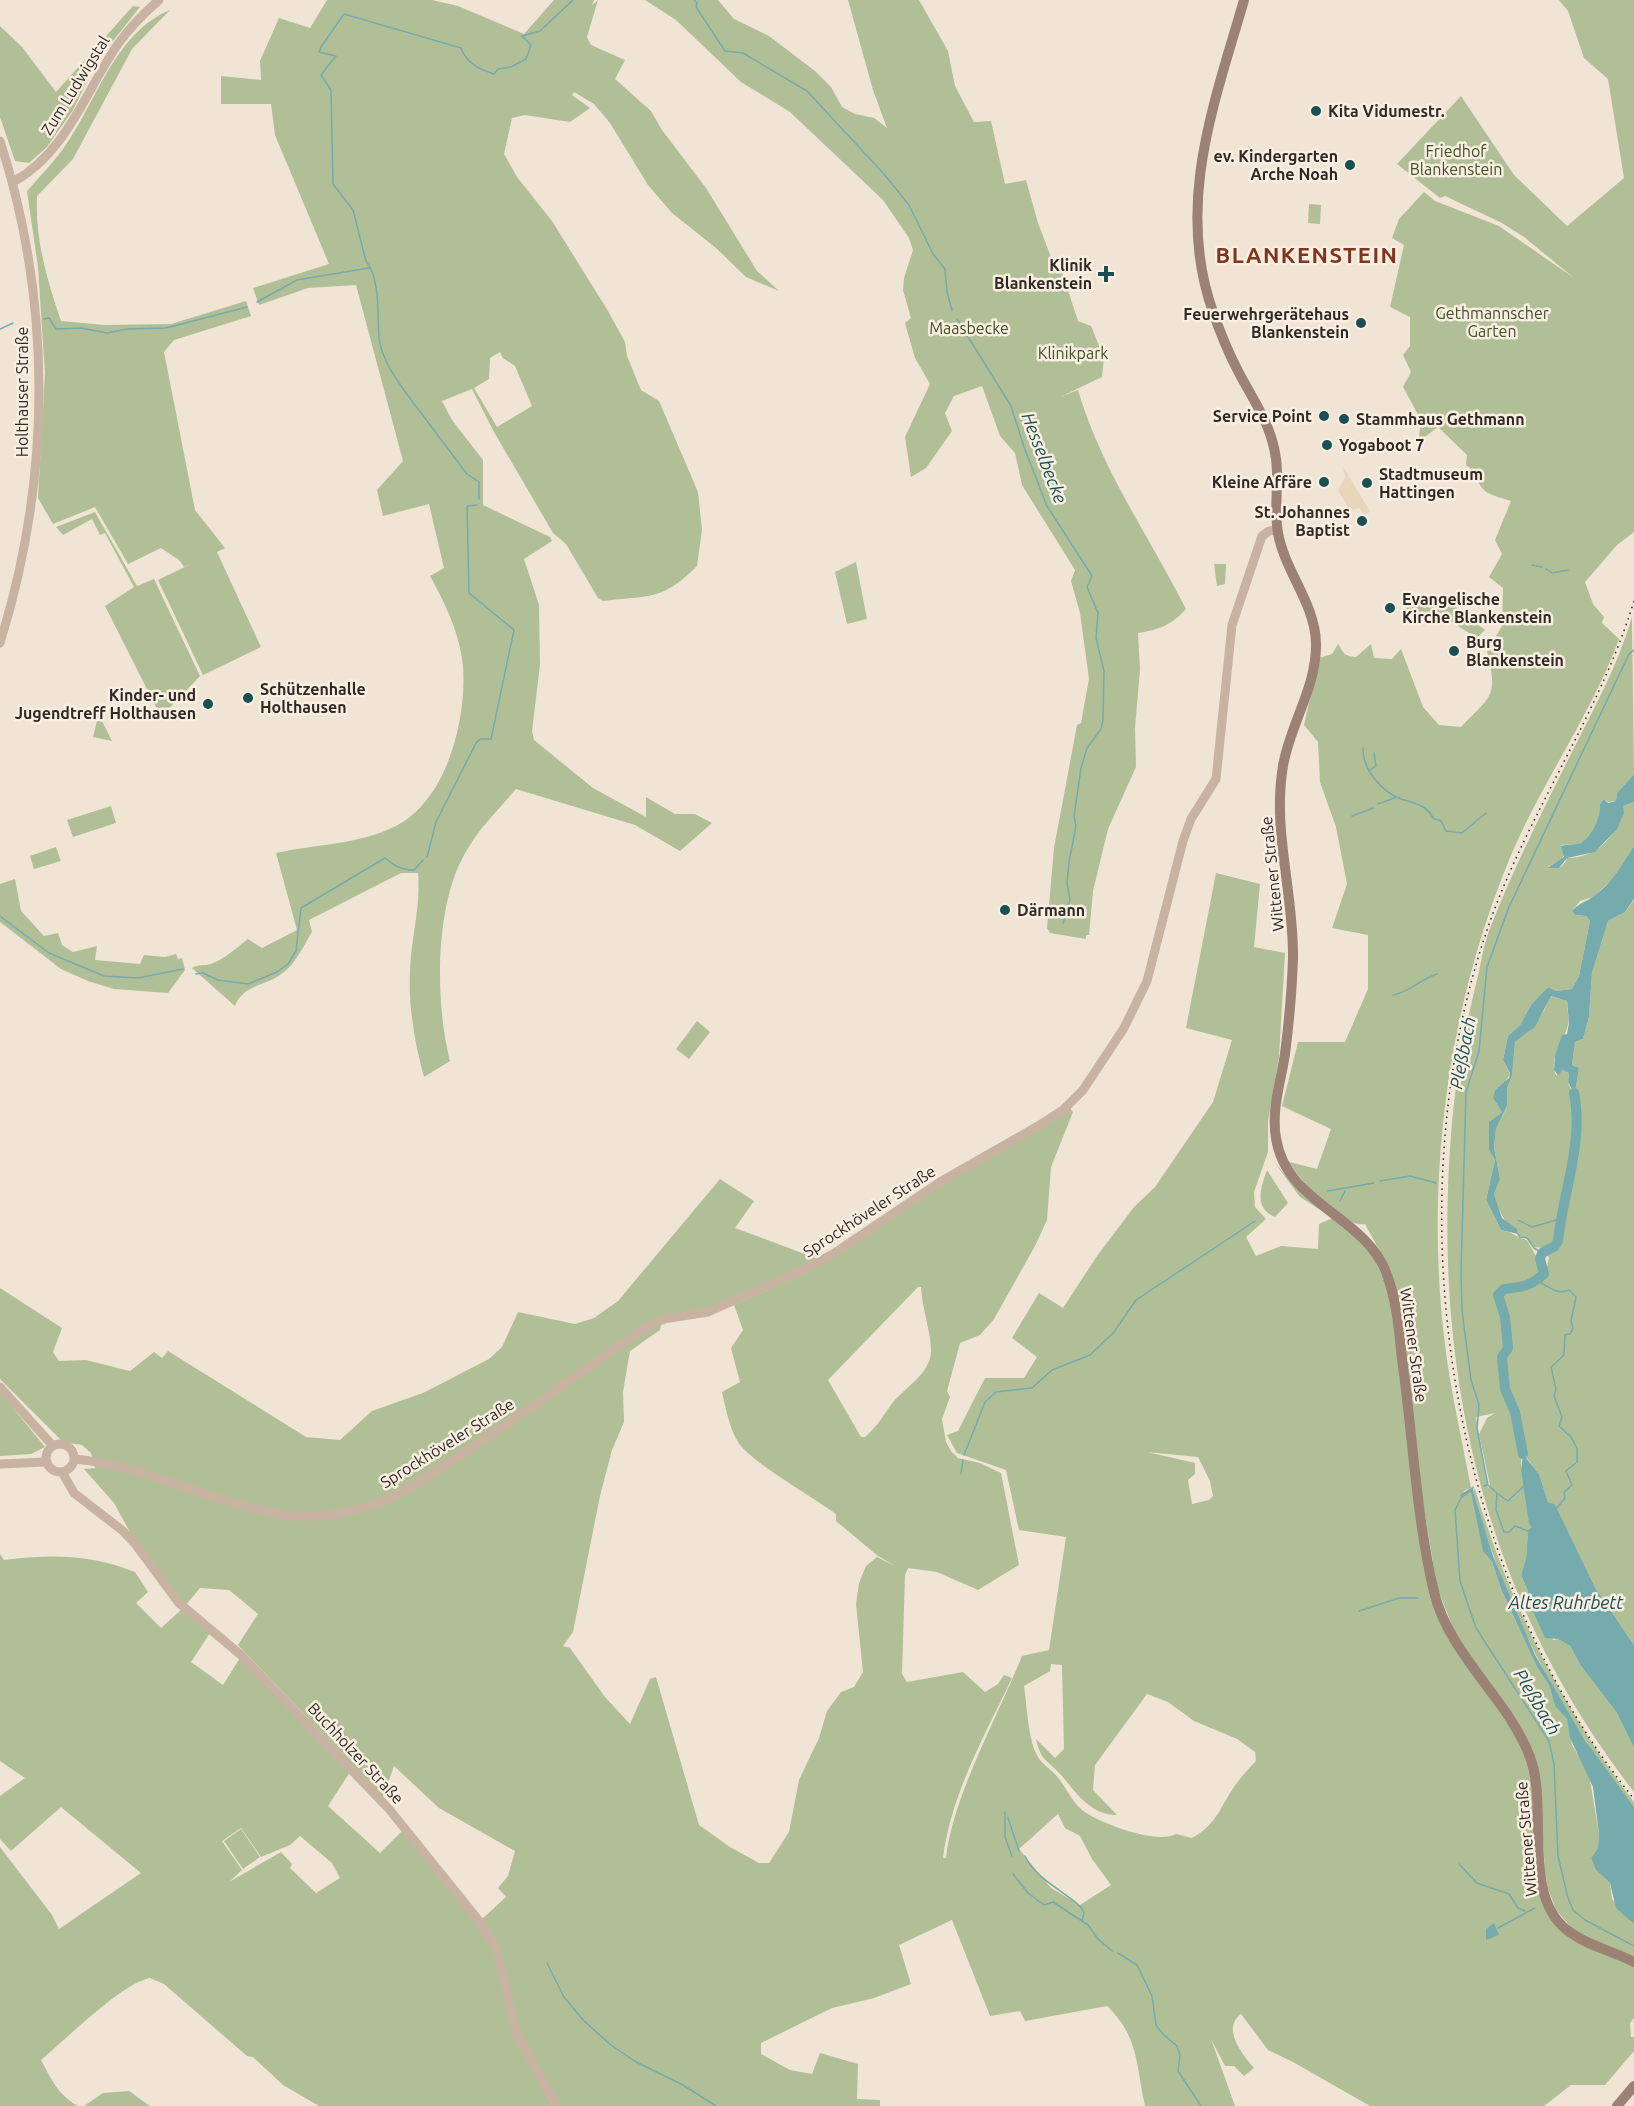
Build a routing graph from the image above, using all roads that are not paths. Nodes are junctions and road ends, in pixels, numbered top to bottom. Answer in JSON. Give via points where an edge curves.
{"nodes":[{"id":1,"x":159,"y":0,"type":"edge"},
{"id":2,"x":1244,"y":0,"type":"edge"},
{"id":3,"x":0,"y":141,"type":"edge"},
{"id":4,"x":13,"y":182,"type":"junction"},
{"id":5,"x":1277,"y":530,"type":"junction"},
{"id":6,"x":0,"y":643,"type":"edge"},
{"id":7,"x":0,"y":1387,"type":"edge"},
{"id":8,"x":53,"y":1446,"type":"junction"},
{"id":9,"x":74,"y":1459,"type":"junction"},
{"id":10,"x":47,"y":1462,"type":"junction"},
{"id":11,"x":0,"y":1464,"type":"edge"},
{"id":12,"x":62,"y":1472,"type":"junction"},
{"id":13,"x":1634,"y":1962,"type":"edge"},
{"id":14,"x":1634,"y":2086,"type":"edge"},
{"id":15,"x":557,"y":2106,"type":"edge"},
{"id":16,"x":1617,"y":2106,"type":"edge"}],
"edges":[{"from":1,"to":4,"type":"street","name":"Zum Ludwigstal","via":[[119,42],[60,141]]},
{"from":2,"to":5,"type":"main road","name":"Wittener Straße","via":[[1202,149],[1196,232],[1212,312],[1271,435],[1277,466]]},
{"from":3,"to":4,"type":"street","name":"Holthauser Straße"},
{"from":4,"to":6,"type":"street","name":"Holthauser Straße","via":[[35,304],[40,417],[26,543]]},
{"from":5,"to":9,"type":"street","name":"Sprockhöveler Straße","via":[[1262,536],[1234,618],[1217,774],[1182,841],[1147,981],[1083,1090],[1063,1110],[940,1182],[805,1269],[708,1312],[663,1319],[645,1328],[521,1415],[384,1500],[340,1513],[286,1515],[194,1491],[124,1467]]},
{"from":5,"to":13,"type":"main road","name":"Wittener Straße","via":[[1312,617],[1316,639],[1313,675],[1287,749],[1281,788],[1293,937],[1291,1003],[1274,1122],[1278,1150],[1299,1186],[1360,1233],[1386,1272],[1398,1325],[1434,1593],[1459,1646],[1518,1733],[1531,1761],[1537,1787],[1544,1898],[1559,1923],[1574,1935]]},
{"from":7,"to":8,"type":"street"},
{"from":8,"to":9,"type":"street","name":"Sprockhöveler Straße","via":[[66,1446]]},
{"from":8,"to":10,"type":"street","via":[[47,1453]]},
{"from":9,"to":12,"type":"street"},
{"from":10,"to":11,"type":"street"},
{"from":10,"to":12,"type":"street","via":[[52,1469]]},
{"from":12,"to":15,"type":"street","name":"Buchholzer Straße","via":[[74,1493],[123,1530],[179,1603],[241,1655],[389,1809],[480,1922],[497,1951],[518,2035]]},
{"from":14,"to":16,"type":"main road"}]}
